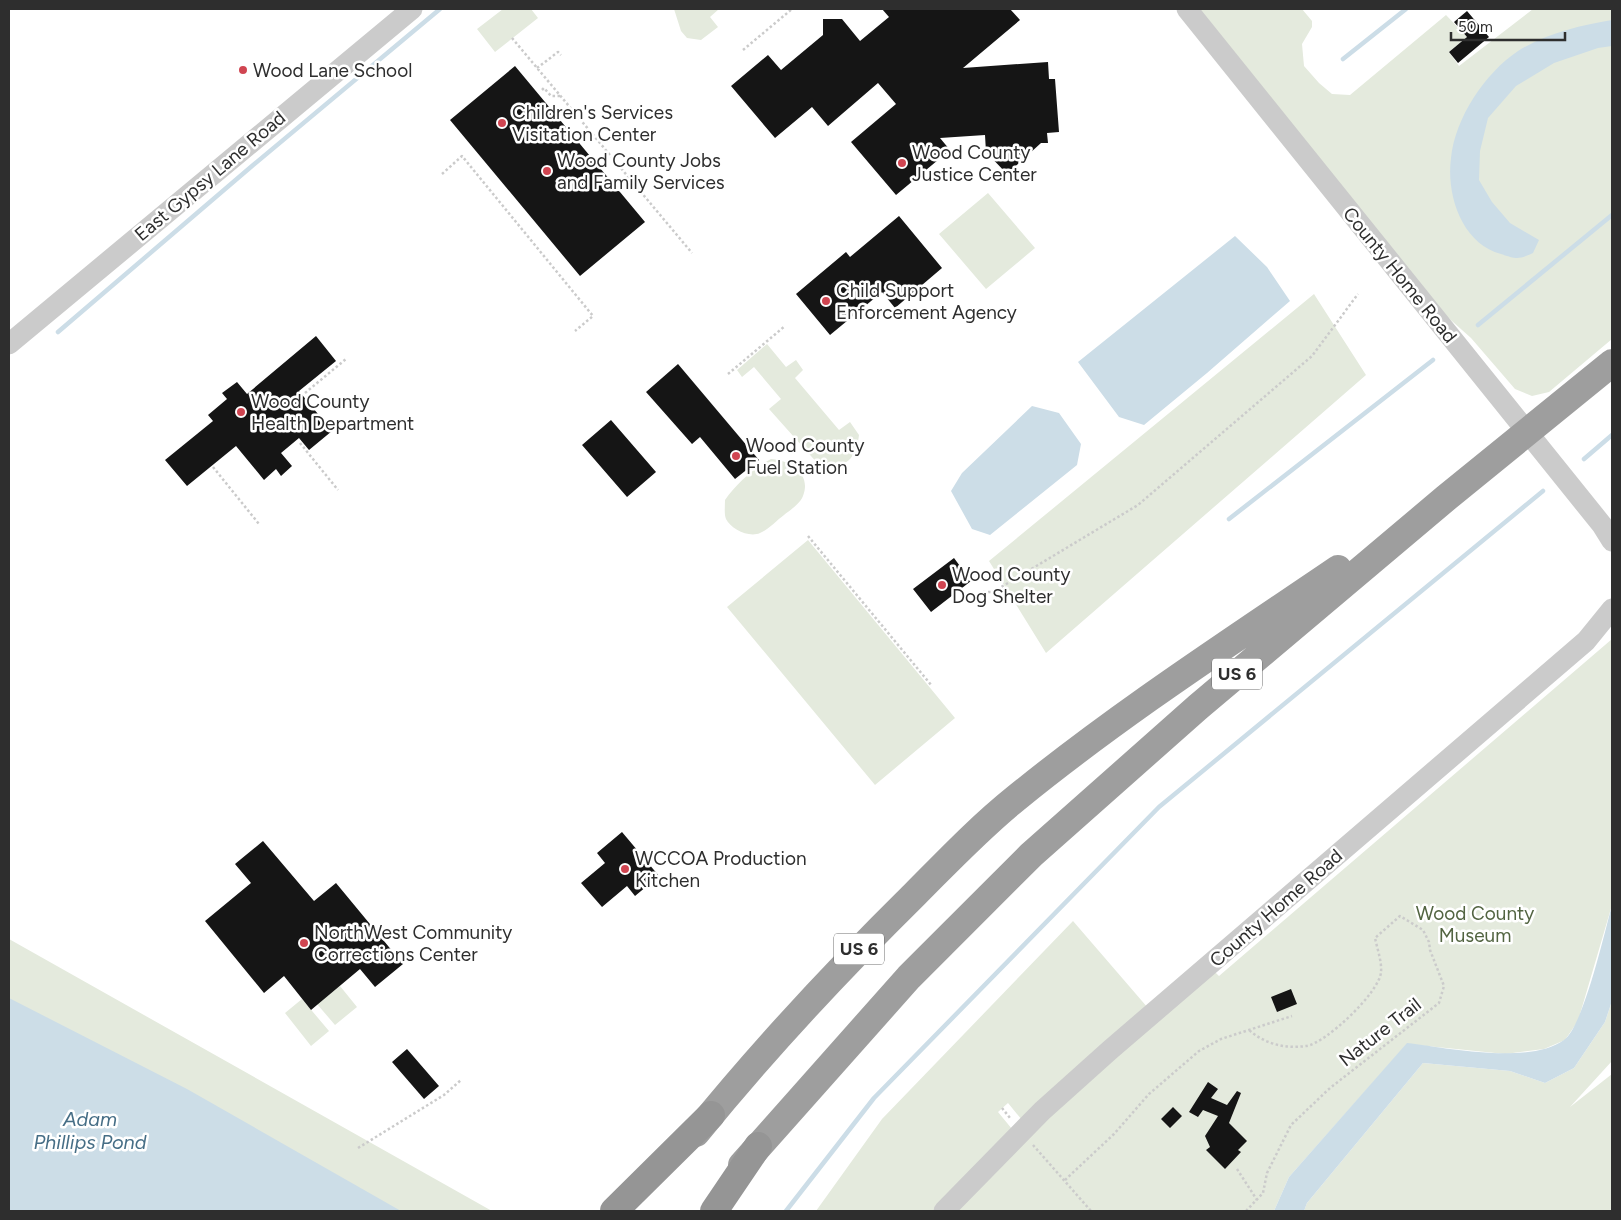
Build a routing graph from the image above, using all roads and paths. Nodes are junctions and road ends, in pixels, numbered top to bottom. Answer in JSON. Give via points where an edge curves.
{"nodes":[{"id":1,"x":412,"y":9,"type":"edge"},
{"id":2,"x":792,"y":9,"type":"edge"},
{"id":3,"x":1187,"y":9,"type":"edge"},
{"id":4,"x":512,"y":38,"type":"dead end"},
{"id":5,"x":743,"y":50,"type":"dead end"},
{"id":6,"x":561,"y":56,"type":"dead end"},
{"id":7,"x":537,"y":68,"type":"junction"},
{"id":8,"x":550,"y":84,"type":"junction"},
{"id":9,"x":560,"y":96,"type":"junction"},
{"id":10,"x":442,"y":174,"type":"dead end"},
{"id":11,"x":692,"y":253,"type":"dead end"},
{"id":12,"x":1358,"y":294,"type":"dead end"},
{"id":13,"x":785,"y":326,"type":"dead end"},
{"id":14,"x":575,"y":331,"type":"dead end"},
{"id":15,"x":9,"y":344,"type":"edge"},
{"id":16,"x":346,"y":359,"type":"dead end"},
{"id":17,"x":1612,"y":362,"type":"edge"},
{"id":18,"x":728,"y":374,"type":"dead end"},
{"id":19,"x":305,"y":393,"type":"dead end"},
{"id":20,"x":1528,"y":432,"type":"junction"},
{"id":21,"x":300,"y":443,"type":"dead end"},
{"id":22,"x":213,"y":467,"type":"dead end"},
{"id":23,"x":338,"y":490,"type":"dead end"},
{"id":24,"x":1446,"y":498,"type":"junction"},
{"id":25,"x":259,"y":524,"type":"dead end"},
{"id":26,"x":808,"y":536,"type":"dead end"},
{"id":27,"x":1612,"y":541,"type":"edge"},
{"id":28,"x":983,"y":592,"type":"dead end"},
{"id":29,"x":1612,"y":609,"type":"edge"},
{"id":30,"x":932,"y":686,"type":"dead end"},
{"id":31,"x":1292,"y":1016,"type":"dead end"},
{"id":32,"x":1249,"y":1030,"type":"junction"},
{"id":33,"x":462,"y":1080,"type":"dead end"},
{"id":34,"x":1002,"y":1108,"type":"dead end"},
{"id":35,"x":710,"y":1115,"type":"junction"},
{"id":36,"x":1021,"y":1132,"type":"junction"},
{"id":37,"x":758,"y":1146,"type":"junction"},
{"id":38,"x":358,"y":1148,"type":"dead end"},
{"id":39,"x":1238,"y":1169,"type":"dead end"},
{"id":40,"x":1065,"y":1180,"type":"junction"},
{"id":41,"x":1257,"y":1200,"type":"junction"},
{"id":42,"x":614,"y":1211,"type":"edge"},
{"id":43,"x":633,"y":1211,"type":"edge"},
{"id":44,"x":706,"y":1211,"type":"edge"},
{"id":45,"x":714,"y":1211,"type":"edge"},
{"id":46,"x":944,"y":1211,"type":"edge"},
{"id":47,"x":1091,"y":1211,"type":"edge"},
{"id":48,"x":1246,"y":1211,"type":"edge"}],
"edges":[{"from":1,"to":15,"type":"street","name":"East Gypsy Lane Road"},
{"from":2,"to":5,"type":"path"},
{"from":3,"to":20,"type":"street","name":"County Home Road"},
{"from":4,"to":7,"type":"path"},
{"from":6,"to":7,"type":"path","via":[[558,52]]},
{"from":7,"to":8,"type":"path"},
{"from":8,"to":9,"type":"path"},
{"from":8,"to":9,"type":"path","via":[[543,89],[551,96]]},
{"from":9,"to":11,"type":"path"},
{"from":10,"to":14,"type":"path","via":[[462,156],[593,316]]},
{"from":12,"to":28,"type":"path","via":[[1312,356],[1138,505],[993,592]]},
{"from":13,"to":18,"type":"path"},
{"from":16,"to":19,"type":"path"},
{"from":17,"to":20,"type":"highway","number":"US 6"},
{"from":20,"to":24,"type":"highway","number":"US 6"},
{"from":20,"to":27,"type":"street","name":"County Home Road"},
{"from":21,"to":23,"type":"path"},
{"from":22,"to":25,"type":"path"},
{"from":24,"to":35,"type":"highway","number":"US 6","via":[[1177,677],[1013,800],[864,944]]},
{"from":24,"to":37,"type":"highway","number":"US 6","via":[[1198,706],[1031,854],[909,977]]},
{"from":26,"to":30,"type":"path"},
{"from":29,"to":36,"type":"street","name":"County Home Road","via":[[1586,641],[1110,1050]]},
{"from":31,"to":32,"type":"path"},
{"from":32,"to":40,"type":"path","via":[[1209,1045],[1173,1072]]},
{"from":32,"to":41,"type":"path","name":"Nature Trail","via":[[1262,1042],[1308,1046],[1351,1017],[1374,988],[1381,973],[1375,938],[1400,916],[1423,930],[1444,986],[1439,1003],[1330,1088],[1291,1125],[1267,1173],[1264,1193]]},
{"from":33,"to":38,"type":"path","via":[[444,1095]]},
{"from":34,"to":36,"type":"path"},
{"from":35,"to":42,"type":"highway"},
{"from":35,"to":43,"type":"highway","number":"US 6"},
{"from":36,"to":40,"type":"path"},
{"from":36,"to":46,"type":"street","name":"County Home Road"},
{"from":37,"to":44,"type":"highway","number":"US 6"},
{"from":37,"to":45,"type":"highway"},
{"from":39,"to":41,"type":"path"},
{"from":40,"to":47,"type":"path"},
{"from":41,"to":48,"type":"path","name":"Nature Trail"}]}
